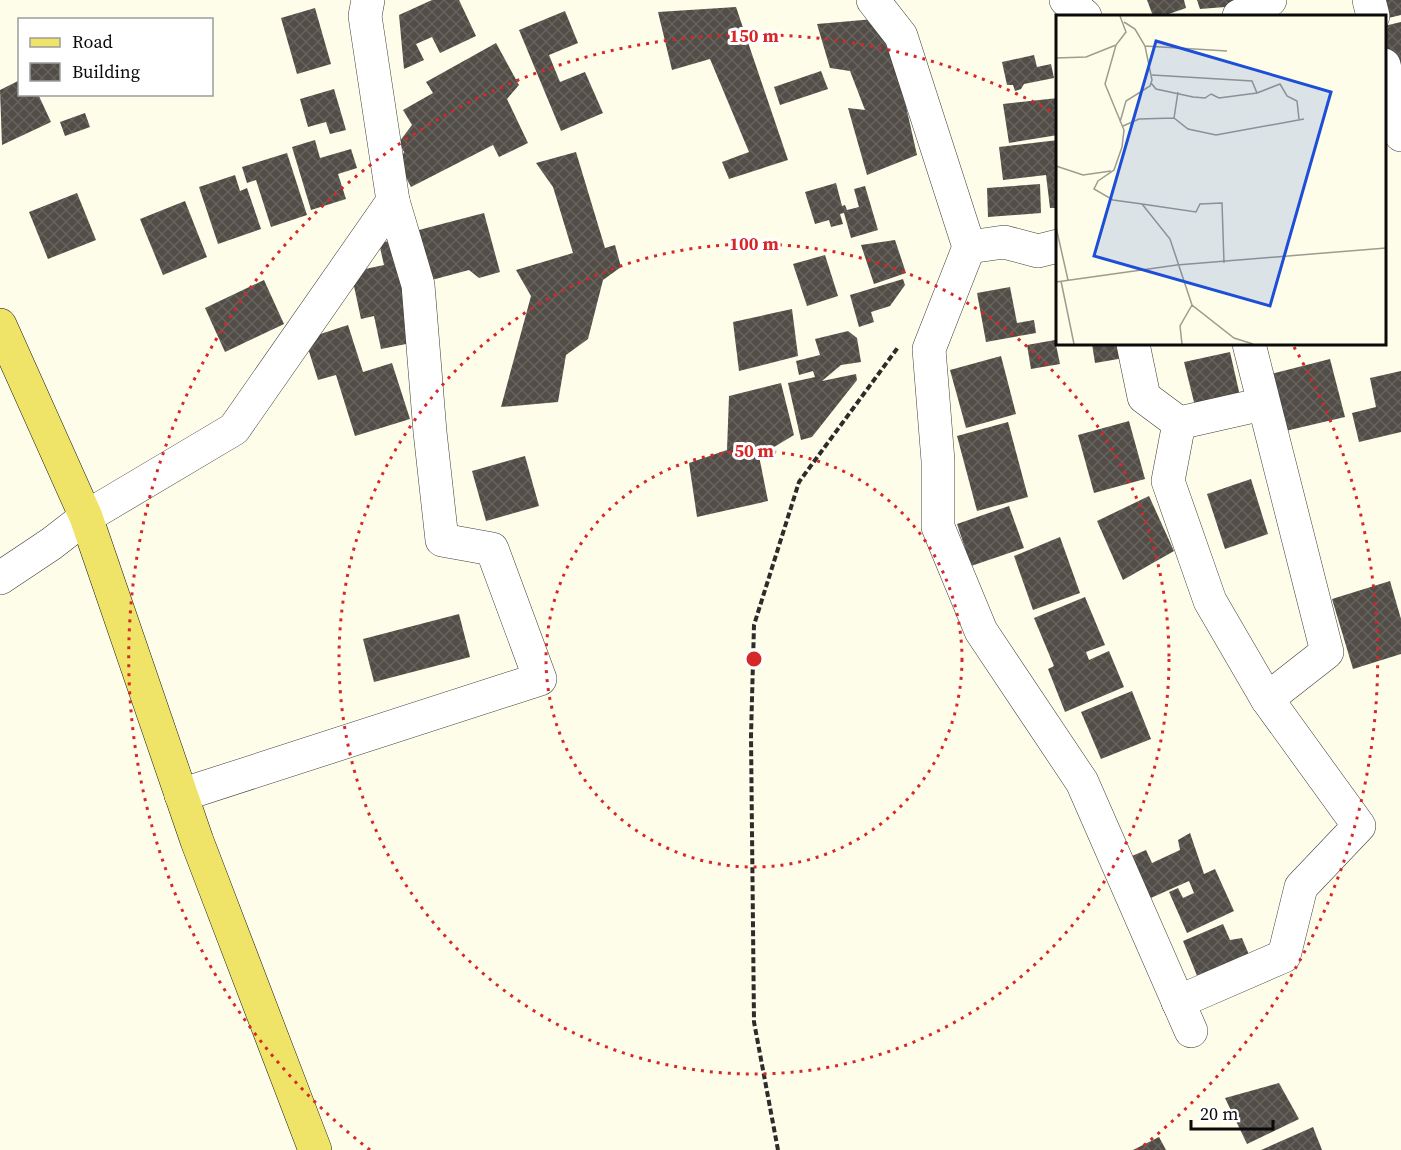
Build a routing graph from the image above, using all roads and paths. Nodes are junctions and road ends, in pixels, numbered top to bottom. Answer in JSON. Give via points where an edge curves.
{"nodes":[{"id":1,"x":368,"y":0,"type":"edge"},
{"id":2,"x":873,"y":0,"type":"edge"},
{"id":3,"x":1066,"y":0,"type":"edge"},
{"id":4,"x":1269,"y":0,"type":"edge"},
{"id":5,"x":1369,"y":0,"type":"edge"},
{"id":6,"x":1084,"y":15,"type":"edge"},
{"id":7,"x":1241,"y":15,"type":"edge"},
{"id":8,"x":1373,"y":15,"type":"edge"},
{"id":9,"x":1386,"y":73,"type":"edge"},
{"id":10,"x":1401,"y":135,"type":"edge"},
{"id":11,"x":393,"y":201,"type":"junction"},
{"id":12,"x":1056,"y":246,"type":"edge"},
{"id":13,"x":969,"y":247,"type":"junction"},
{"id":14,"x":0,"y":325,"type":"edge"},
{"id":15,"x":901,"y":344,"type":"dead end"},
{"id":16,"x":1133,"y":345,"type":"edge"},
{"id":17,"x":1249,"y":345,"type":"edge"},
{"id":18,"x":1263,"y":404,"type":"junction"},
{"id":19,"x":1179,"y":423,"type":"junction"},
{"id":20,"x":86,"y":517,"type":"junction"},
{"id":21,"x":0,"y":578,"type":"edge"},
{"id":22,"x":1267,"y":699,"type":"junction"},
{"id":23,"x":181,"y":795,"type":"junction"},
{"id":24,"x":315,"y":1150,"type":"edge"},
{"id":25,"x":778,"y":1150,"type":"edge"}],
"edges":[{"from":1,"to":11,"type":"street","via":[[365,16]]},
{"from":2,"to":13,"type":"street","via":[[901,36]]},
{"from":3,"to":6,"type":"street"},
{"from":4,"to":7,"type":"street"},
{"from":5,"to":8,"type":"street"},
{"from":9,"to":10,"type":"street"},
{"from":11,"to":20,"type":"street","via":[[234,429]]},
{"from":11,"to":23,"type":"street","via":[[418,285],[442,540],[492,549],[540,679]]},
{"from":12,"to":13,"type":"street","via":[[1038,251],[1004,242]]},
{"from":13,"to":22,"type":"street","via":[[929,349],[938,461],[938,527],[981,631],[1082,783],[1184,1016],[1284,956],[1301,887],[1359,826]]},
{"from":14,"to":20,"type":"main road"},
{"from":15,"to":25,"type":"path","via":[[798,482],[754,625],[754,1022]]},
{"from":16,"to":19,"type":"street","via":[[1144,397]]},
{"from":17,"to":18,"type":"street"},
{"from":18,"to":19,"type":"street"},
{"from":18,"to":22,"type":"street","via":[[1327,652]]},
{"from":19,"to":22,"type":"street","via":[[1168,481],[1210,602]]},
{"from":20,"to":21,"type":"street"},
{"from":20,"to":23,"type":"main road"},
{"from":23,"to":24,"type":"main road"}]}
